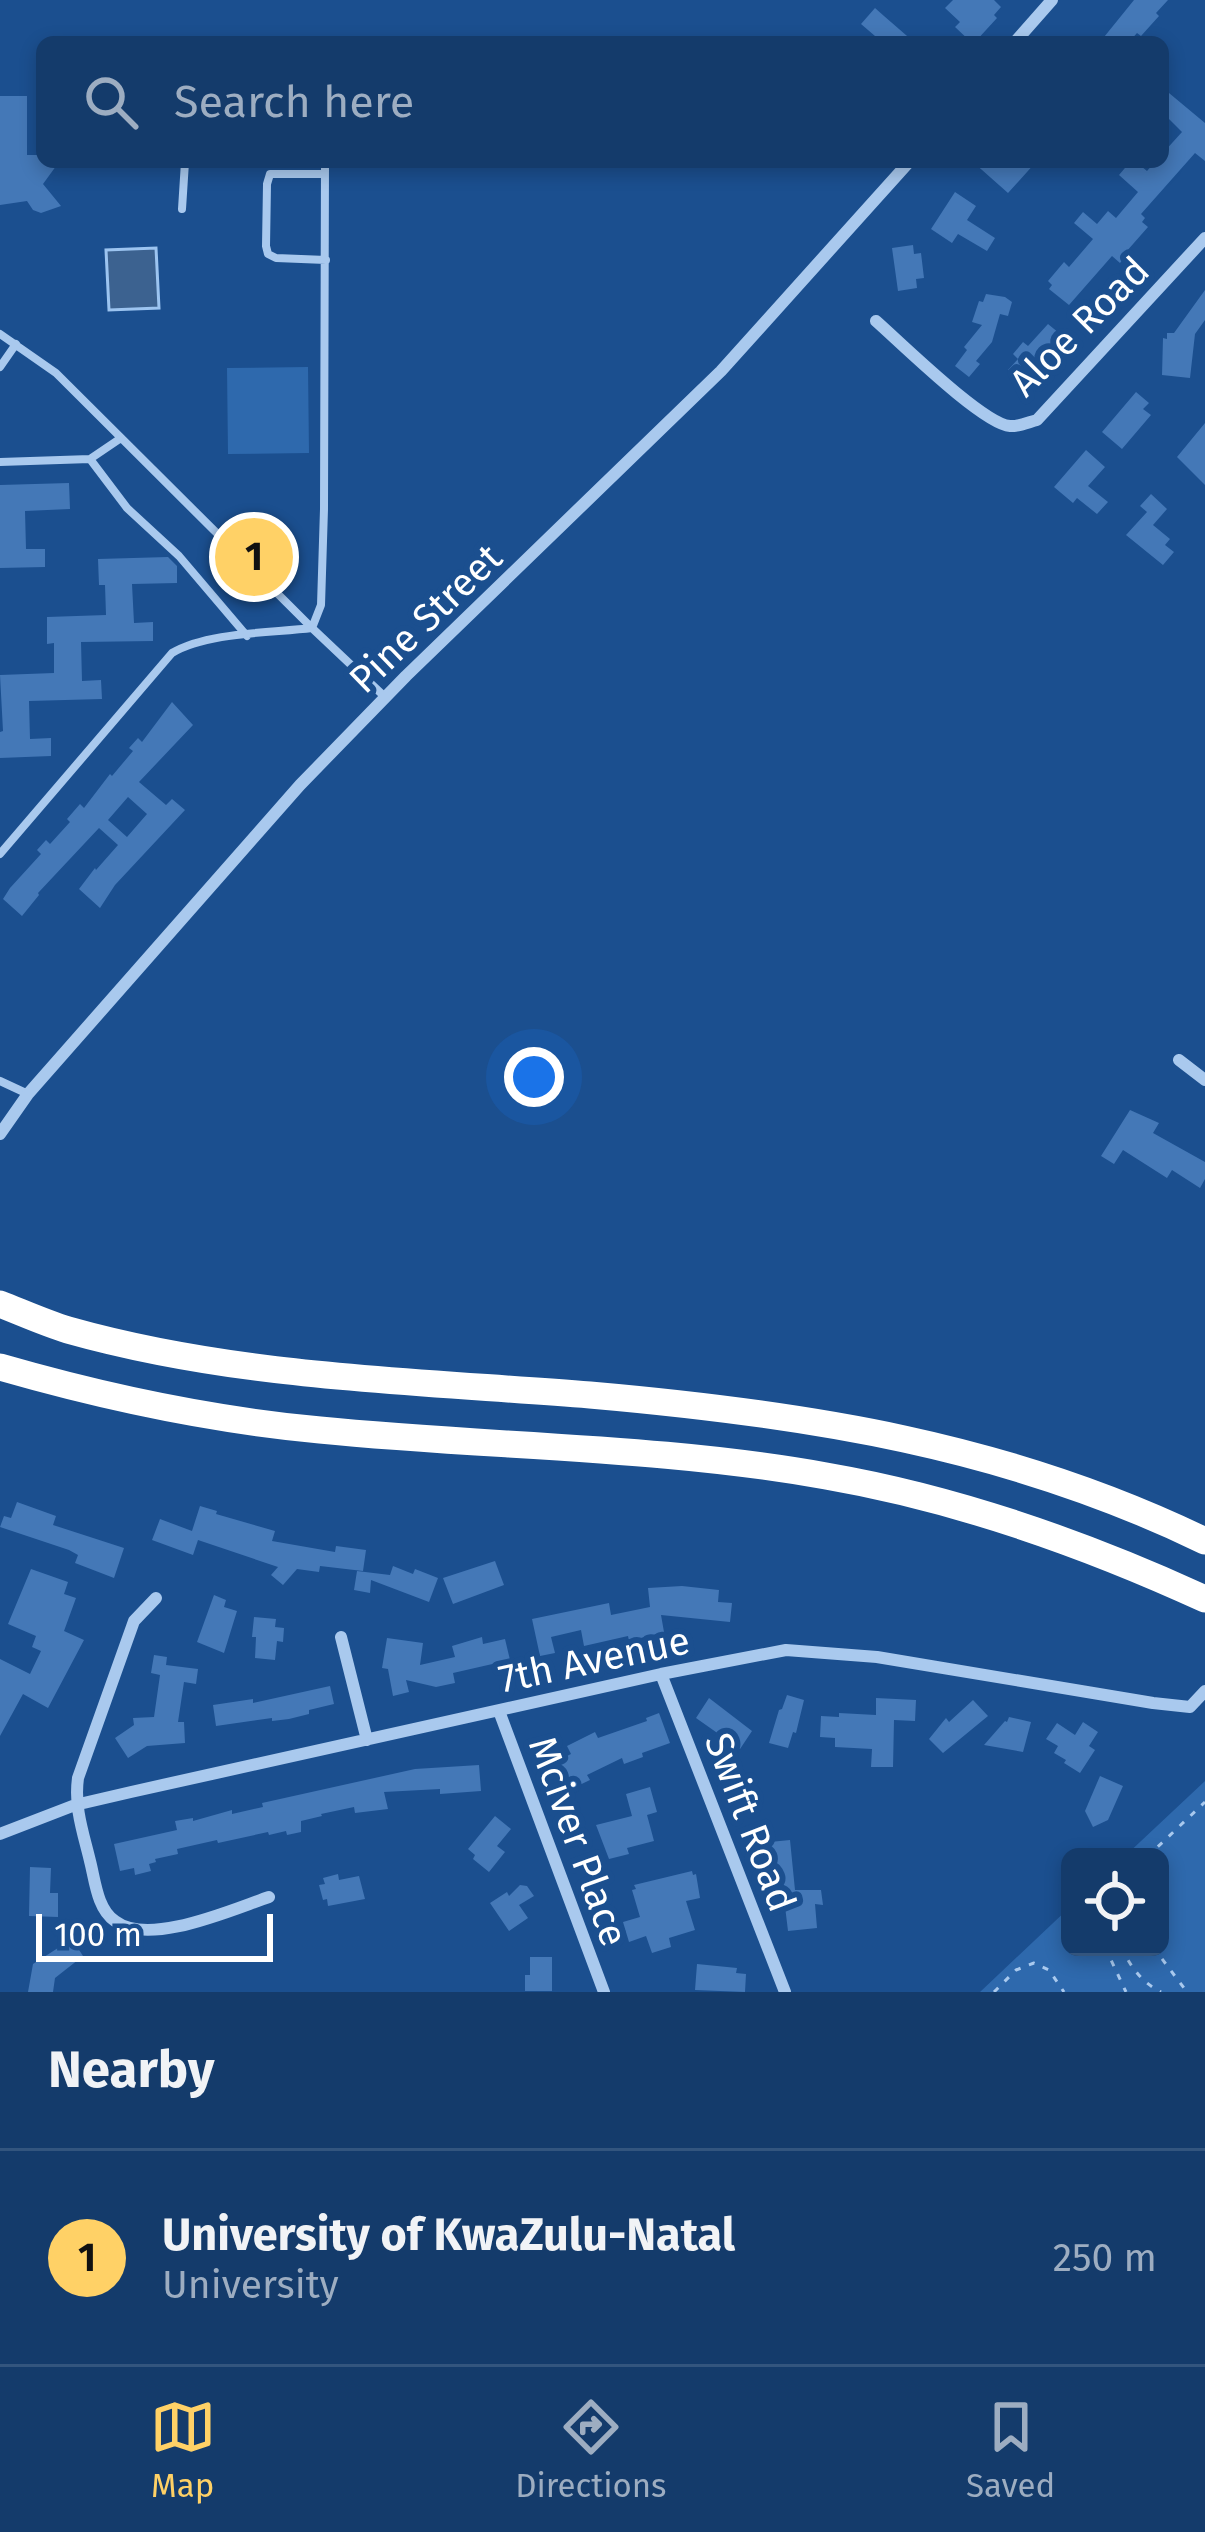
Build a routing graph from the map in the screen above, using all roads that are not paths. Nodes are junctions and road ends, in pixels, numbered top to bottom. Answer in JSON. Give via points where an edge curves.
{"nodes":[{"id":1,"x":1050,"y":1,"type":"edge"},
{"id":2,"x":1020,"y":36,"type":"edge"},
{"id":3,"x":185,"y":168,"type":"edge"},
{"id":4,"x":325,"y":168,"type":"edge"},
{"id":5,"x":904,"y":168,"type":"edge"},
{"id":6,"x":325,"y":174,"type":"junction"},
{"id":7,"x":182,"y":209,"type":"dead end"},
{"id":8,"x":1205,"y":238,"type":"edge"},
{"id":9,"x":326,"y":260,"type":"junction"},
{"id":10,"x":876,"y":321,"type":"dead end"},
{"id":11,"x":0,"y":334,"type":"edge"},
{"id":12,"x":16,"y":344,"type":"junction"},
{"id":13,"x":0,"y":367,"type":"edge"},
{"id":14,"x":122,"y":438,"type":"junction"},
{"id":15,"x":90,"y":459,"type":"junction"},
{"id":16,"x":0,"y":462,"type":"edge"},
{"id":17,"x":312,"y":628,"type":"junction"},
{"id":18,"x":247,"y":636,"type":"junction"},
{"id":19,"x":386,"y":697,"type":"junction"},
{"id":20,"x":0,"y":854,"type":"edge"},
{"id":21,"x":1179,"y":1060,"type":"dead end"},
{"id":22,"x":1205,"y":1080,"type":"edge"},
{"id":23,"x":0,"y":1081,"type":"edge"},
{"id":24,"x":28,"y":1094,"type":"junction"},
{"id":25,"x":0,"y":1134,"type":"edge"},
{"id":26,"x":0,"y":1304,"type":"edge"},
{"id":27,"x":0,"y":1366,"type":"edge"},
{"id":28,"x":1205,"y":1540,"type":"edge"},
{"id":29,"x":156,"y":1598,"type":"dead end"},
{"id":30,"x":1205,"y":1599,"type":"edge"},
{"id":31,"x":341,"y":1637,"type":"dead end"},
{"id":32,"x":661,"y":1674,"type":"junction"},
{"id":33,"x":1205,"y":1691,"type":"edge"},
{"id":34,"x":1198,"y":1708,"type":"edge"},
{"id":35,"x":499,"y":1711,"type":"junction"},
{"id":36,"x":367,"y":1740,"type":"junction"},
{"id":37,"x":75,"y":1805,"type":"junction"},
{"id":38,"x":0,"y":1834,"type":"edge"},
{"id":39,"x":269,"y":1897,"type":"dead end"},
{"id":40,"x":604,"y":1992,"type":"edge"},
{"id":41,"x":785,"y":1992,"type":"edge"}],
"edges":[{"from":1,"to":2,"type":"street"},
{"from":3,"to":7,"type":"lane"},
{"from":4,"to":6,"type":"lane"},
{"from":5,"to":19,"type":"street","name":"Pine Street","via":[[721,371]]},
{"from":6,"to":9,"type":"lane"},
{"from":6,"to":9,"type":"lane","via":[[270,174],[266,246],[276,258]]},
{"from":8,"to":10,"type":"street","name":"Aloe Road","via":[[1037,420],[1022,425],[981,412]]},
{"from":9,"to":17,"type":"lane","via":[[321,605]]},
{"from":11,"to":12,"type":"lane"},
{"from":12,"to":13,"type":"lane"},
{"from":12,"to":14,"type":"lane"},
{"from":14,"to":15,"type":"lane"},
{"from":14,"to":17,"type":"lane"},
{"from":15,"to":16,"type":"lane"},
{"from":15,"to":18,"type":"lane"},
{"from":17,"to":18,"type":"lane"},
{"from":17,"to":19,"type":"lane"},
{"from":18,"to":20,"type":"lane","via":[[209,638],[172,653]]},
{"from":19,"to":24,"type":"street","name":"Pine Street"},
{"from":21,"to":22,"type":"street"},
{"from":23,"to":24,"type":"lane"},
{"from":24,"to":25,"type":"street","name":"Pine Street"},
{"from":26,"to":28,"type":"highway","via":[[66,1329],[213,1362],[848,1426],[984,1457]]},
{"from":27,"to":30,"type":"highway","via":[[187,1412],[319,1430],[825,1475],[1034,1528]]},
{"from":29,"to":37,"type":"street","via":[[134,1621]]},
{"from":31,"to":36,"type":"street"},
{"from":32,"to":34,"type":"street","name":"7th Avenue","via":[[808,1650]]},
{"from":32,"to":35,"type":"street","name":"7th Avenue"},
{"from":32,"to":41,"type":"street","name":"Swift Road"},
{"from":33,"to":34,"type":"street","name":"7th Avenue"},
{"from":35,"to":36,"type":"street","name":"7th Avenue"},
{"from":35,"to":40,"type":"street","name":"Mciver Place"},
{"from":36,"to":37,"type":"street","name":"7th Avenue"},
{"from":37,"to":38,"type":"street","name":"7th Avenue"},
{"from":37,"to":39,"type":"street","via":[[103,1908],[115,1922],[146,1930],[185,1924]]}]}
